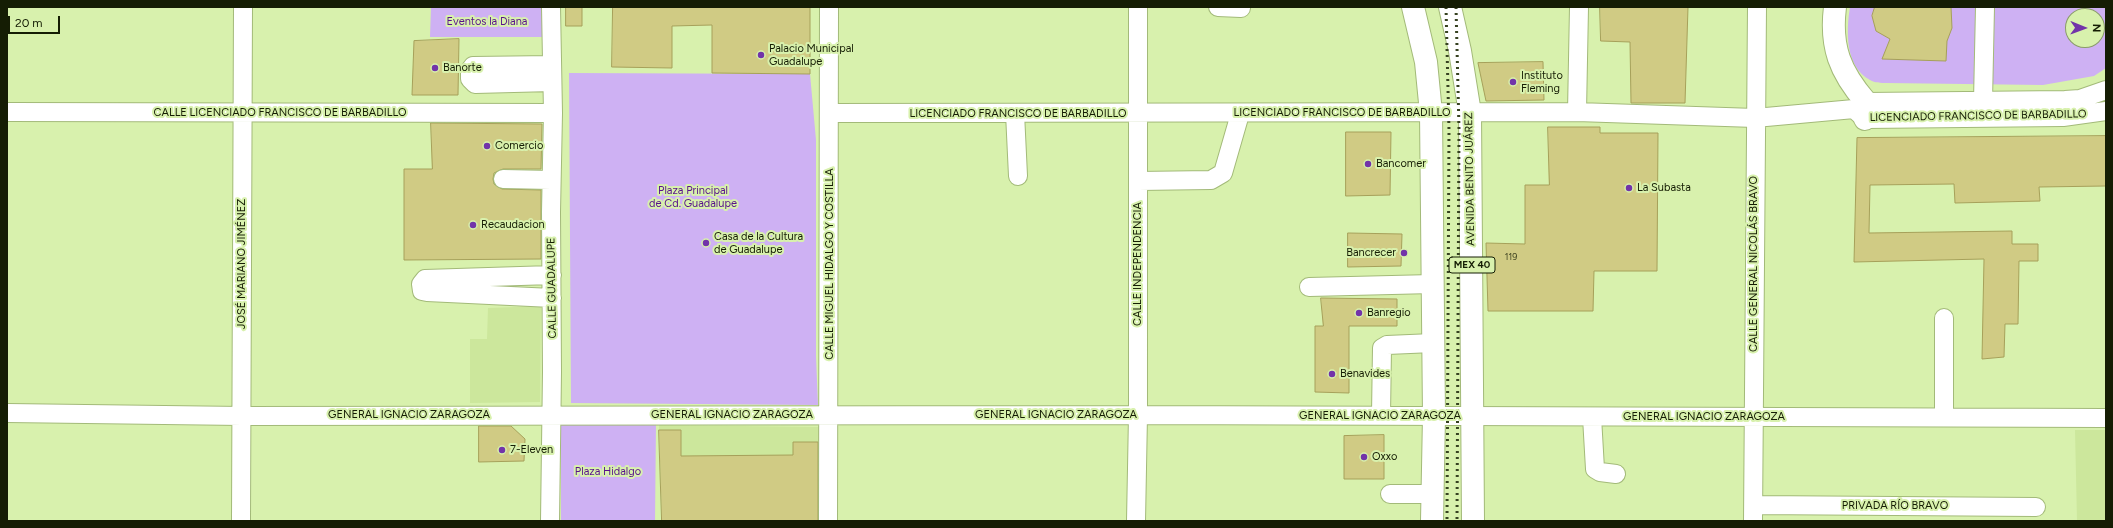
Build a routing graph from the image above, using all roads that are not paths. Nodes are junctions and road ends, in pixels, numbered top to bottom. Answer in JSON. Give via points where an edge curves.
{"nodes":[{"id":1,"x":243,"y":7,"type":"edge"},
{"id":2,"x":551,"y":7,"type":"edge"},
{"id":3,"x":830,"y":7,"type":"edge"},
{"id":4,"x":1138,"y":7,"type":"edge"},
{"id":5,"x":1218,"y":7,"type":"edge"},
{"id":6,"x":1413,"y":7,"type":"edge"},
{"id":7,"x":1450,"y":7,"type":"edge"},
{"id":8,"x":1579,"y":7,"type":"edge"},
{"id":9,"x":1757,"y":7,"type":"edge"},
{"id":10,"x":1835,"y":7,"type":"edge"},
{"id":11,"x":1985,"y":7,"type":"edge"},
{"id":12,"x":1240,"y":8,"type":"edge"},
{"id":13,"x":2106,"y":90,"type":"edge"},
{"id":14,"x":1983,"y":101,"type":"junction"},
{"id":15,"x":1862,"y":110,"type":"junction"},
{"id":16,"x":2106,"y":111,"type":"edge"},
{"id":17,"x":7,"y":112,"type":"edge"},
{"id":18,"x":1577,"y":112,"type":"junction"},
{"id":19,"x":242,"y":113,"type":"junction"},
{"id":20,"x":553,"y":113,"type":"junction"},
{"id":21,"x":830,"y":113,"type":"junction"},
{"id":22,"x":1431,"y":113,"type":"junction"},
{"id":23,"x":1470,"y":113,"type":"junction"},
{"id":24,"x":1015,"y":114,"type":"junction"},
{"id":25,"x":1139,"y":114,"type":"junction"},
{"id":26,"x":1240,"y":114,"type":"junction"},
{"id":27,"x":1755,"y":118,"type":"junction"},
{"id":28,"x":1018,"y":176,"type":"dead end"},
{"id":29,"x":504,"y":179,"type":"dead end"},
{"id":30,"x":551,"y":180,"type":"junction"},
{"id":31,"x":1138,"y":181,"type":"junction"},
{"id":32,"x":552,"y":275,"type":"junction"},
{"id":33,"x":1433,"y":284,"type":"junction"},
{"id":34,"x":1309,"y":287,"type":"dead end"},
{"id":35,"x":552,"y":298,"type":"junction"},
{"id":36,"x":1944,"y":318,"type":"dead end"},
{"id":37,"x":1433,"y":343,"type":"junction"},
{"id":38,"x":7,"y":413,"type":"edge"},
{"id":39,"x":551,"y":415,"type":"junction"},
{"id":40,"x":829,"y":415,"type":"junction"},
{"id":41,"x":1138,"y":415,"type":"junction"},
{"id":42,"x":242,"y":416,"type":"junction"},
{"id":43,"x":1381,"y":416,"type":"junction"},
{"id":44,"x":1434,"y":416,"type":"junction"},
{"id":45,"x":1473,"y":417,"type":"junction"},
{"id":46,"x":1592,"y":417,"type":"junction"},
{"id":47,"x":1754,"y":417,"type":"junction"},
{"id":48,"x":1944,"y":418,"type":"junction"},
{"id":49,"x":2106,"y":418,"type":"edge"},
{"id":50,"x":1616,"y":474,"type":"dead end"},
{"id":51,"x":1390,"y":494,"type":"dead end"},
{"id":52,"x":1432,"y":494,"type":"junction"},
{"id":53,"x":2036,"y":507,"type":"dead end"},
{"id":54,"x":1753,"y":513,"type":"edge"},
{"id":55,"x":241,"y":521,"type":"edge"},
{"id":56,"x":550,"y":521,"type":"edge"},
{"id":57,"x":828,"y":521,"type":"edge"},
{"id":58,"x":1136,"y":521,"type":"edge"},
{"id":59,"x":1432,"y":521,"type":"edge"},
{"id":60,"x":1473,"y":521,"type":"edge"}],
"edges":[{"from":1,"to":19,"type":"street","name":"JOSÉ MARIANO JIMÉNEZ"},
{"from":2,"to":20,"type":"street","name":"CALLE GUADALUPE"},
{"from":3,"to":21,"type":"street","name":"CALLE MIGUEL HIDALGO Y COSTILLA"},
{"from":4,"to":25,"type":"street","name":"CALLE INDEPENDENCIA"},
{"from":5,"to":12,"type":"street"},
{"from":6,"to":22,"type":"main road","number":"MEX 40","via":[[1426,62]]},
{"from":7,"to":23,"type":"main road","name":"AVENIDA BENITO JUÁREZ","number":"MEX 40"},
{"from":8,"to":18,"type":"street"},
{"from":9,"to":27,"type":"street","name":"CALLE GENERAL NICOLÁS BRAVO"},
{"from":10,"to":15,"type":"main road","via":[[1834,32],[1839,60]]},
{"from":11,"to":14,"type":"street"},
{"from":13,"to":14,"type":"street","name":"LICENCIADO FRANCISCO DE BARBADILLO","via":[[2080,99]]},
{"from":14,"to":15,"type":"street","name":"LICENCIADO FRANCISCO DE BARBADILLO"},
{"from":15,"to":16,"type":"street","name":"LICENCIADO FRANCISCO DE BARBADILLO","via":[[2063,117]]},
{"from":15,"to":27,"type":"street","name":"LICENCIADO FRANCISCO DE BARBADILLO"},
{"from":17,"to":19,"type":"street","name":"CALLE LICENCIADO FRANCISCO DE BARBADILLO"},
{"from":18,"to":23,"type":"street","name":"LICENCIADO FRANCISCO DE BARBADILLO"},
{"from":18,"to":27,"type":"street","name":"LICENCIADO FRANCISCO DE BARBADILLO"},
{"from":19,"to":20,"type":"street","name":"CALLE LICENCIADO FRANCISCO DE BARBADILLO"},
{"from":19,"to":42,"type":"street","name":"JOSÉ MARIANO JIMÉNEZ"},
{"from":20,"to":30,"type":"street","name":"CALLE GUADALUPE"},
{"from":21,"to":24,"type":"street","name":"LICENCIADO FRANCISCO DE BARBADILLO"},
{"from":21,"to":40,"type":"street","name":"CALLE MIGUEL HIDALGO Y COSTILLA"},
{"from":22,"to":23,"type":"street","name":"LICENCIADO FRANCISCO DE BARBADILLO"},
{"from":22,"to":26,"type":"street","name":"LICENCIADO FRANCISCO DE BARBADILLO"},
{"from":22,"to":33,"type":"main road","number":"MEX 40"},
{"from":23,"to":45,"type":"main road","name":"AVENIDA BENITO JUÁREZ","number":"MEX 40"},
{"from":24,"to":25,"type":"street","name":"LICENCIADO FRANCISCO DE BARBADILLO"},
{"from":24,"to":28,"type":"street"},
{"from":25,"to":26,"type":"street","name":"LICENCIADO FRANCISCO DE BARBADILLO"},
{"from":25,"to":31,"type":"street","name":"CALLE INDEPENDENCIA"},
{"from":26,"to":31,"type":"street","via":[[1223,173],[1211,180]]},
{"from":27,"to":47,"type":"street","name":"CALLE GENERAL NICOLÁS BRAVO"},
{"from":29,"to":30,"type":"street"},
{"from":30,"to":32,"type":"street","name":"CALLE GUADALUPE"},
{"from":31,"to":41,"type":"street","name":"CALLE INDEPENDENCIA"},
{"from":32,"to":35,"type":"street","name":"CALLE GUADALUPE"},
{"from":32,"to":35,"type":"street","via":[[425,279],[421,284],[422,291],[427,292]]},
{"from":33,"to":34,"type":"street"},
{"from":33,"to":37,"type":"main road","number":"MEX 40"},
{"from":35,"to":39,"type":"street","name":"CALLE GUADALUPE"},
{"from":36,"to":48,"type":"street"},
{"from":37,"to":43,"type":"street","via":[[1387,345],[1382,348]]},
{"from":37,"to":44,"type":"main road","number":"MEX 40"},
{"from":38,"to":42,"type":"street","name":"GENERAL IGNACIO ZARAGOZA"},
{"from":39,"to":40,"type":"street","name":"GENERAL IGNACIO ZARAGOZA"},
{"from":39,"to":42,"type":"street","name":"GENERAL IGNACIO ZARAGOZA"},
{"from":39,"to":56,"type":"street","name":"CALLE GUADALUPE"},
{"from":40,"to":41,"type":"street","name":"GENERAL IGNACIO ZARAGOZA"},
{"from":40,"to":57,"type":"street","name":"CALLE MIGUEL HIDALGO Y COSTILLA"},
{"from":41,"to":43,"type":"street","name":"GENERAL IGNACIO ZARAGOZA"},
{"from":41,"to":58,"type":"street","name":"CALLE INDEPENDENCIA"},
{"from":42,"to":55,"type":"street","name":"JOSÉ MARIANO JIMÉNEZ"},
{"from":43,"to":44,"type":"street","name":"GENERAL IGNACIO ZARAGOZA"},
{"from":44,"to":45,"type":"street","name":"GENERAL IGNACIO ZARAGOZA"},
{"from":44,"to":52,"type":"main road","number":"MEX 40"},
{"from":45,"to":46,"type":"street","name":"GENERAL IGNACIO ZARAGOZA"},
{"from":45,"to":60,"type":"main road","name":"AVENIDA BENITO JUÁREZ","number":"MEX 40"},
{"from":46,"to":47,"type":"street","name":"GENERAL IGNACIO ZARAGOZA"},
{"from":46,"to":50,"type":"street","via":[[1595,469]]},
{"from":47,"to":48,"type":"street","name":"GENERAL IGNACIO ZARAGOZA"},
{"from":47,"to":54,"type":"street","name":"CALLE GENERAL NICOLÁS BRAVO"},
{"from":48,"to":49,"type":"street","name":"GENERAL IGNACIO ZARAGOZA"},
{"from":51,"to":52,"type":"street"},
{"from":52,"to":59,"type":"main road","number":"MEX 40"},
{"from":53,"to":54,"type":"street","name":"PRIVADA RÍO BRAVO"}]}
